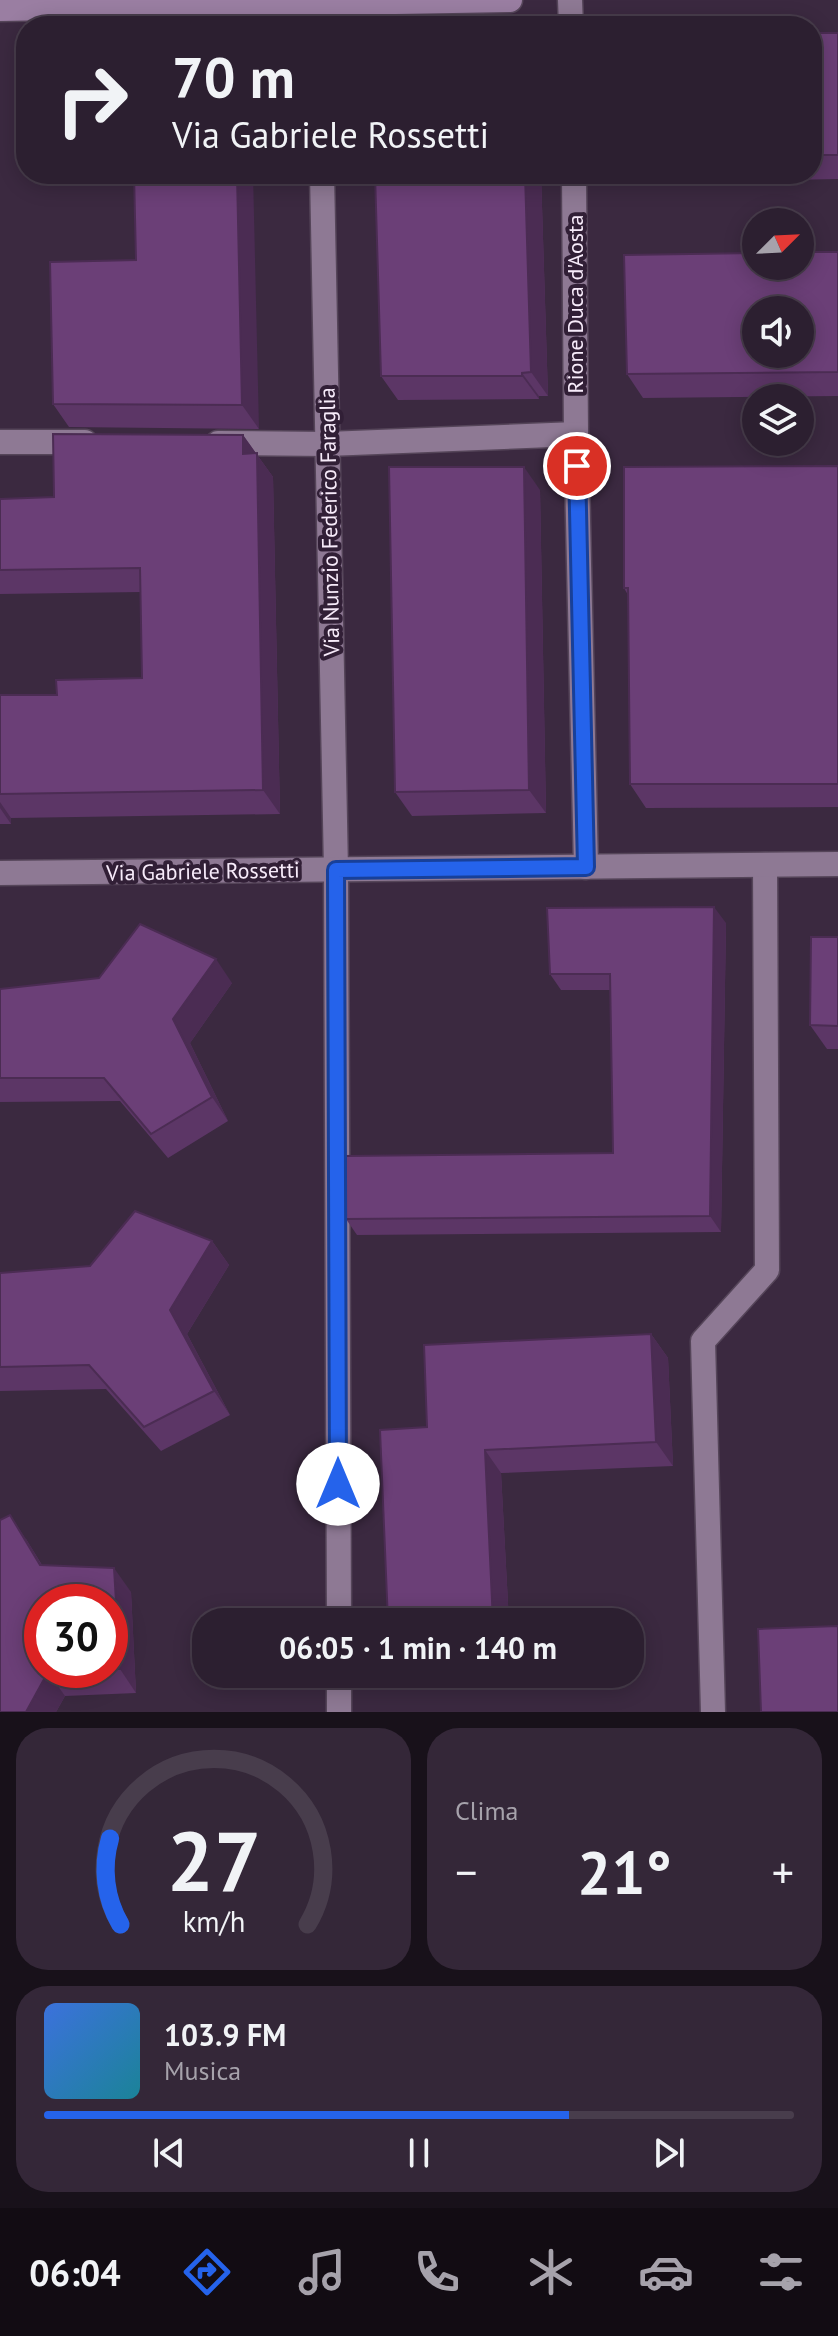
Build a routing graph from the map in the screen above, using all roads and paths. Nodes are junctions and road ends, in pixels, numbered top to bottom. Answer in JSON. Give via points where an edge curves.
{"nodes":[{"id":1,"x":510,"y":0,"type":"edge"},
{"id":2,"x":0,"y":9,"type":"edge"},
{"id":3,"x":319,"y":15,"type":"edge"},
{"id":4,"x":322,"y":184,"type":"edge"},
{"id":5,"x":574,"y":184,"type":"edge"},
{"id":6,"x":576,"y":434,"type":"junction"},
{"id":7,"x":0,"y":442,"type":"edge"},
{"id":8,"x":109,"y":443,"type":"edge"},
{"id":9,"x":187,"y":443,"type":"edge"},
{"id":10,"x":327,"y":444,"type":"junction"},
{"id":11,"x":838,"y":864,"type":"edge"},
{"id":12,"x":765,"y":865,"type":"junction"},
{"id":13,"x":586,"y":867,"type":"junction"},
{"id":14,"x":336,"y":870,"type":"junction"},
{"id":15,"x":0,"y":873,"type":"edge"},
{"id":16,"x":339,"y":1608,"type":"edge"},
{"id":17,"x":339,"y":1688,"type":"edge"},
{"id":18,"x":339,"y":1712,"type":"edge"},
{"id":19,"x":713,"y":1712,"type":"edge"}],
"edges":[{"from":1,"to":3,"type":"street"},
{"from":2,"to":3,"type":"street"},
{"from":4,"to":10,"type":"street","name":"Via Nunzio Federico Faraglia"},
{"from":5,"to":6,"type":"street","name":"Rione Duca d'Aosta"},
{"from":6,"to":10,"type":"street"},
{"from":6,"to":13,"type":"street","name":"Rione Duca d'Aosta"},
{"from":7,"to":8,"type":"street"},
{"from":9,"to":10,"type":"street"},
{"from":10,"to":14,"type":"street","name":"Via Nunzio Federico Faraglia"},
{"from":11,"to":12,"type":"street","name":"Via Gabriele Rossetti"},
{"from":12,"to":13,"type":"street","name":"Via Gabriele Rossetti"},
{"from":12,"to":19,"type":"street","via":[[767,1270],[703,1341]]},
{"from":13,"to":14,"type":"street","name":"Via Gabriele Rossetti"},
{"from":14,"to":15,"type":"street","name":"Via Gabriele Rossetti"},
{"from":14,"to":16,"type":"street","name":"Via Nunzio Federico Faraglia"},
{"from":17,"to":18,"type":"street"}]}
